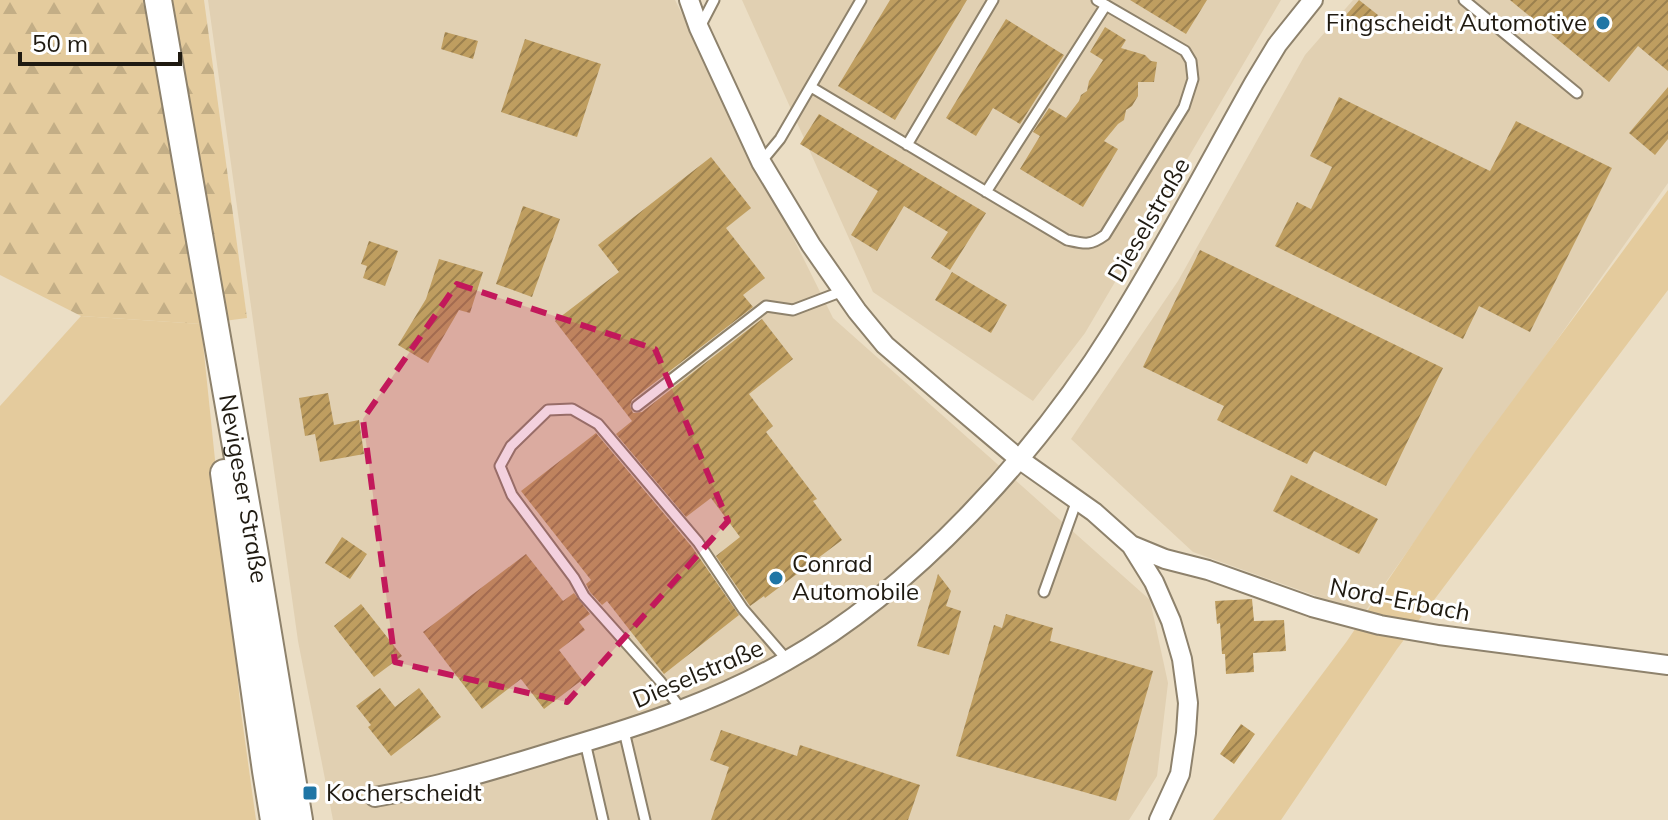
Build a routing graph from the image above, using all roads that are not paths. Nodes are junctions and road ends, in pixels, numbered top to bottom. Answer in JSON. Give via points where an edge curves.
{"nodes":[{"id":1,"x":158,"y":0,"type":"edge"},
{"id":2,"x":689,"y":0,"type":"edge"},
{"id":3,"x":714,"y":0,"type":"edge"},
{"id":4,"x":861,"y":0,"type":"edge"},
{"id":5,"x":993,"y":0,"type":"edge"},
{"id":6,"x":1313,"y":0,"type":"edge"},
{"id":7,"x":1464,"y":0,"type":"edge"},
{"id":8,"x":1102,"y":3,"type":"edge"},
{"id":9,"x":699,"y":28,"type":"junction"},
{"id":10,"x":811,"y":87,"type":"junction"},
{"id":11,"x":1577,"y":93,"type":"dead end"},
{"id":12,"x":907,"y":145,"type":"junction"},
{"id":13,"x":185,"y":156,"type":"junction"},
{"id":14,"x":761,"y":162,"type":"junction"},
{"id":15,"x":986,"y":192,"type":"junction"},
{"id":16,"x":843,"y":291,"type":"junction"},
{"id":17,"x":637,"y":406,"type":"dead end"},
{"id":18,"x":1019,"y":459,"type":"junction"},
{"id":19,"x":1077,"y":500,"type":"junction"},
{"id":20,"x":1131,"y":545,"type":"junction"},
{"id":21,"x":1044,"y":592,"type":"dead end"},
{"id":22,"x":788,"y":661,"type":"junction"},
{"id":23,"x":1668,"y":665,"type":"edge"},
{"id":24,"x":681,"y":709,"type":"junction"},
{"id":25,"x":624,"y":731,"type":"junction"},
{"id":26,"x":585,"y":742,"type":"junction"},
{"id":27,"x":375,"y":797,"type":"dead end"},
{"id":28,"x":274,"y":820,"type":"edge"},
{"id":29,"x":299,"y":820,"type":"edge"},
{"id":30,"x":603,"y":820,"type":"edge"},
{"id":31,"x":645,"y":820,"type":"edge"},
{"id":32,"x":1159,"y":820,"type":"edge"}],
"edges":[{"from":1,"to":13,"type":"main road","name":"Nevigeser Straße"},
{"from":2,"to":9,"type":"street"},
{"from":3,"to":9,"type":"lane"},
{"from":4,"to":10,"type":"lane"},
{"from":5,"to":12,"type":"lane"},
{"from":6,"to":18,"type":"street","name":"Dieselstraße","via":[[1254,83],[1113,331]]},
{"from":7,"to":11,"type":"lane"},
{"from":8,"to":15,"type":"lane"},
{"from":8,"to":15,"type":"lane","via":[[1185,51],[1193,79],[1184,107],[1105,235],[1094,243],[1067,240]]},
{"from":9,"to":14,"type":"street"},
{"from":10,"to":12,"type":"lane"},
{"from":10,"to":14,"type":"lane"},
{"from":12,"to":15,"type":"lane"},
{"from":13,"to":28,"type":"main road","name":"Nevigeser Straße"},
{"from":13,"to":29,"type":"main road","name":"Nevigeser Straße"},
{"from":14,"to":16,"type":"street"},
{"from":16,"to":17,"type":"lane","via":[[793,310],[766,306]]},
{"from":16,"to":18,"type":"street","via":[[885,345]]},
{"from":18,"to":19,"type":"street"},
{"from":18,"to":22,"type":"street","name":"Dieselstraße","via":[[909,573]]},
{"from":19,"to":20,"type":"street"},
{"from":19,"to":21,"type":"lane"},
{"from":20,"to":23,"type":"street","name":"Nord-Erbach","via":[[1380,625]]},
{"from":20,"to":32,"type":"street","via":[[1171,621],[1188,703],[1180,774]]},
{"from":22,"to":24,"type":"street","name":"Dieselstraße"},
{"from":22,"to":24,"type":"lane","via":[[743,609],[698,542],[598,424],[572,409],[548,410],[511,446],[500,466],[512,495],[584,596]]},
{"from":24,"to":25,"type":"street","name":"Dieselstraße"},
{"from":25,"to":26,"type":"street","name":"Dieselstraße"},
{"from":25,"to":31,"type":"lane"},
{"from":26,"to":27,"type":"street","name":"Dieselstraße","via":[[450,782]]},
{"from":26,"to":30,"type":"lane"}]}
